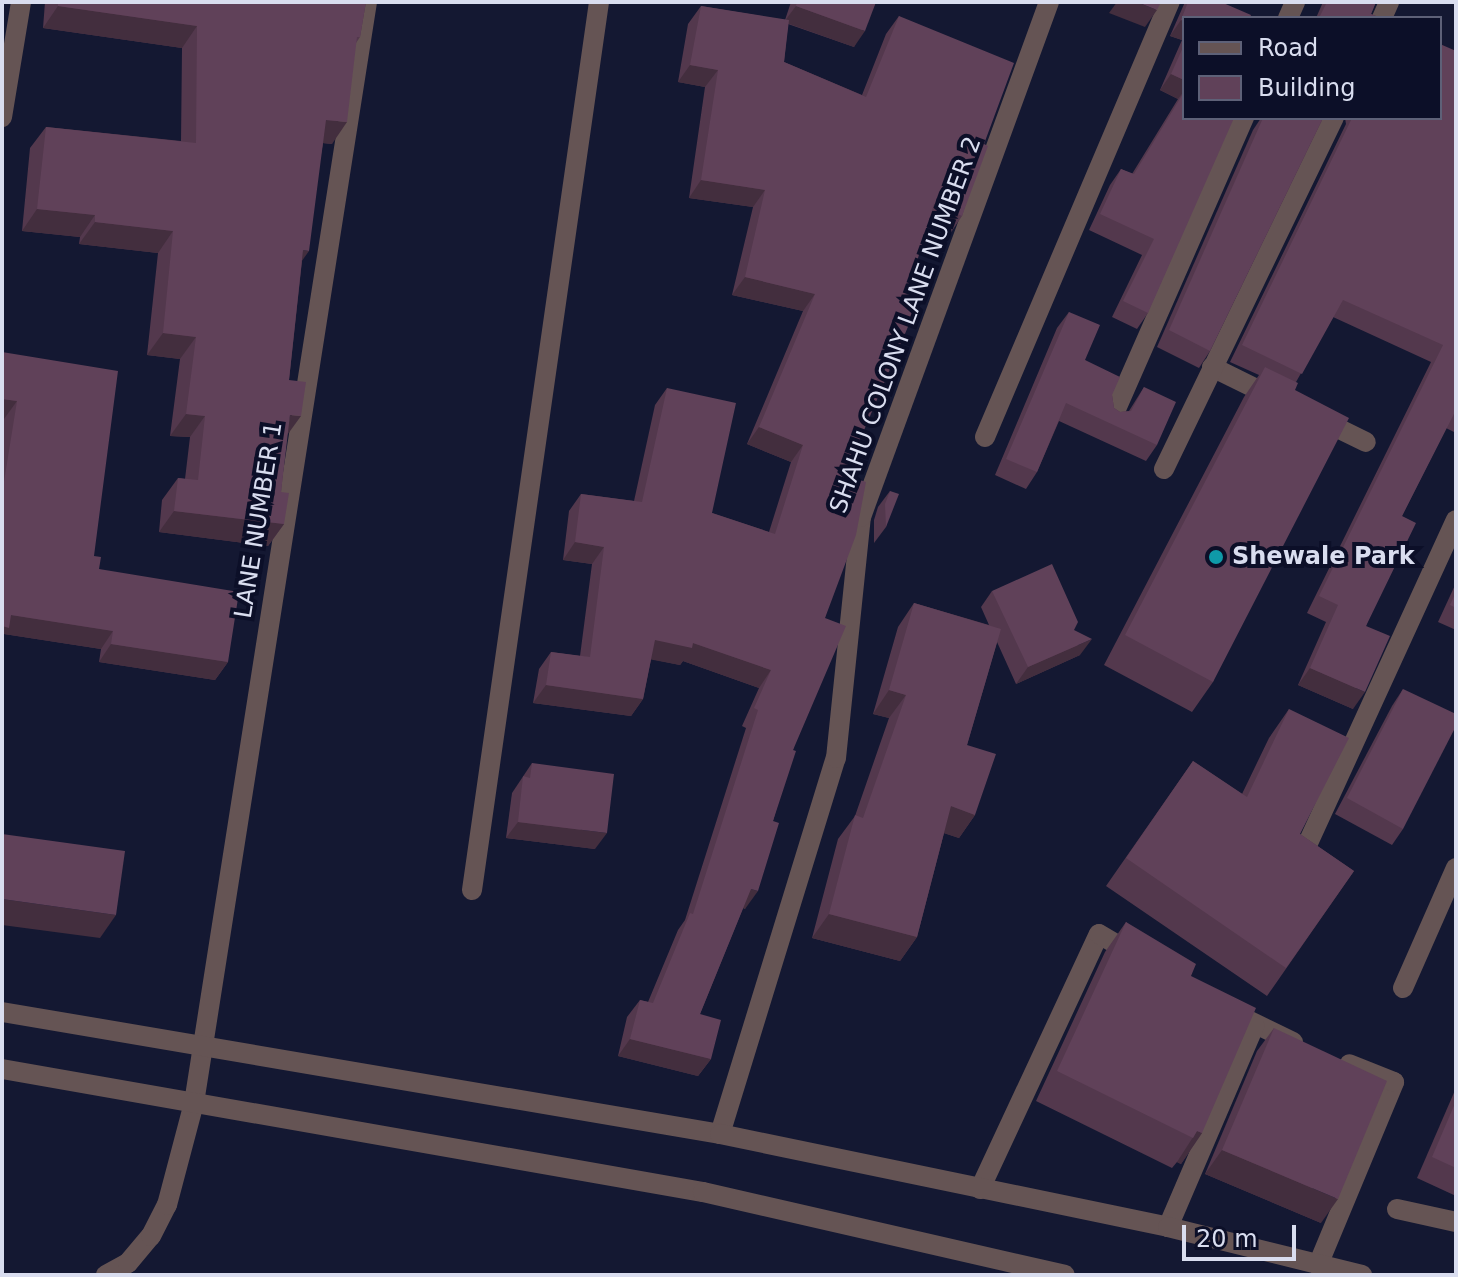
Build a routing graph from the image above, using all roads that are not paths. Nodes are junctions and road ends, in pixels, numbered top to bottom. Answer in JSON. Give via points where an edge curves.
{"nodes":[{"id":1,"x":21,"y":2,"type":"edge"},
{"id":2,"x":367,"y":2,"type":"edge"},
{"id":3,"x":599,"y":2,"type":"edge"},
{"id":4,"x":1049,"y":2,"type":"edge"},
{"id":5,"x":1170,"y":2,"type":"edge"},
{"id":6,"x":2,"y":117,"type":"edge"},
{"id":7,"x":1243,"y":120,"type":"edge"},
{"id":8,"x":1333,"y":120,"type":"edge"},
{"id":9,"x":1212,"y":367,"type":"junction"},
{"id":10,"x":1113,"y":416,"type":"edge"},
{"id":11,"x":985,"y":437,"type":"dead end"},
{"id":12,"x":1366,"y":442,"type":"dead end"},
{"id":13,"x":1164,"y":469,"type":"dead end"},
{"id":14,"x":1456,"y":520,"type":"edge"},
{"id":15,"x":1308,"y":843,"type":"edge"},
{"id":16,"x":1456,"y":868,"type":"edge"},
{"id":17,"x":472,"y":890,"type":"dead end"},
{"id":18,"x":1150,"y":964,"type":"edge"},
{"id":19,"x":1403,"y":988,"type":"dead end"},
{"id":20,"x":1215,"y":1003,"type":"edge"},
{"id":21,"x":2,"y":1012,"type":"edge"},
{"id":22,"x":1254,"y":1026,"type":"junction"},
{"id":23,"x":203,"y":1046,"type":"junction"},
{"id":24,"x":2,"y":1069,"type":"edge"},
{"id":25,"x":194,"y":1103,"type":"junction"},
{"id":26,"x":720,"y":1134,"type":"junction"},
{"id":27,"x":980,"y":1189,"type":"junction"},
{"id":28,"x":1397,"y":1209,"type":"dead end"},
{"id":29,"x":1456,"y":1222,"type":"edge"},
{"id":30,"x":1168,"y":1227,"type":"junction"},
{"id":31,"x":1318,"y":1265,"type":"junction"},
{"id":32,"x":106,"y":1275,"type":"edge"},
{"id":33,"x":1065,"y":1275,"type":"edge"},
{"id":34,"x":1362,"y":1275,"type":"edge"}],
"edges":[{"from":1,"to":6,"type":"street"},
{"from":2,"to":23,"type":"street","name":"LANE NUMBER 1"},
{"from":3,"to":17,"type":"street"},
{"from":4,"to":26,"type":"street","name":"SHAHU COLONY LANE NUMBER 2","via":[[861,517],[836,758]]},
{"from":5,"to":11,"type":"street"},
{"from":7,"to":10,"type":"street"},
{"from":8,"to":9,"type":"street"},
{"from":9,"to":12,"type":"street"},
{"from":9,"to":13,"type":"street"},
{"from":14,"to":15,"type":"street"},
{"from":16,"to":19,"type":"street"},
{"from":18,"to":27,"type":"street","via":[[1099,934]]},
{"from":20,"to":22,"type":"street"},
{"from":21,"to":23,"type":"street"},
{"from":22,"to":30,"type":"street"},
{"from":22,"to":31,"type":"street","via":[[1394,1082]]},
{"from":23,"to":25,"type":"street","name":"LANE NUMBER 1"},
{"from":23,"to":26,"type":"street"},
{"from":24,"to":25,"type":"street"},
{"from":25,"to":32,"type":"street","name":"LANE NUMBER 1","via":[[167,1205],[151,1236],[128,1263]]},
{"from":25,"to":33,"type":"street","via":[[703,1192]]},
{"from":26,"to":27,"type":"street"},
{"from":27,"to":30,"type":"street"},
{"from":28,"to":29,"type":"street"},
{"from":30,"to":31,"type":"street"},
{"from":31,"to":34,"type":"street"}]}
